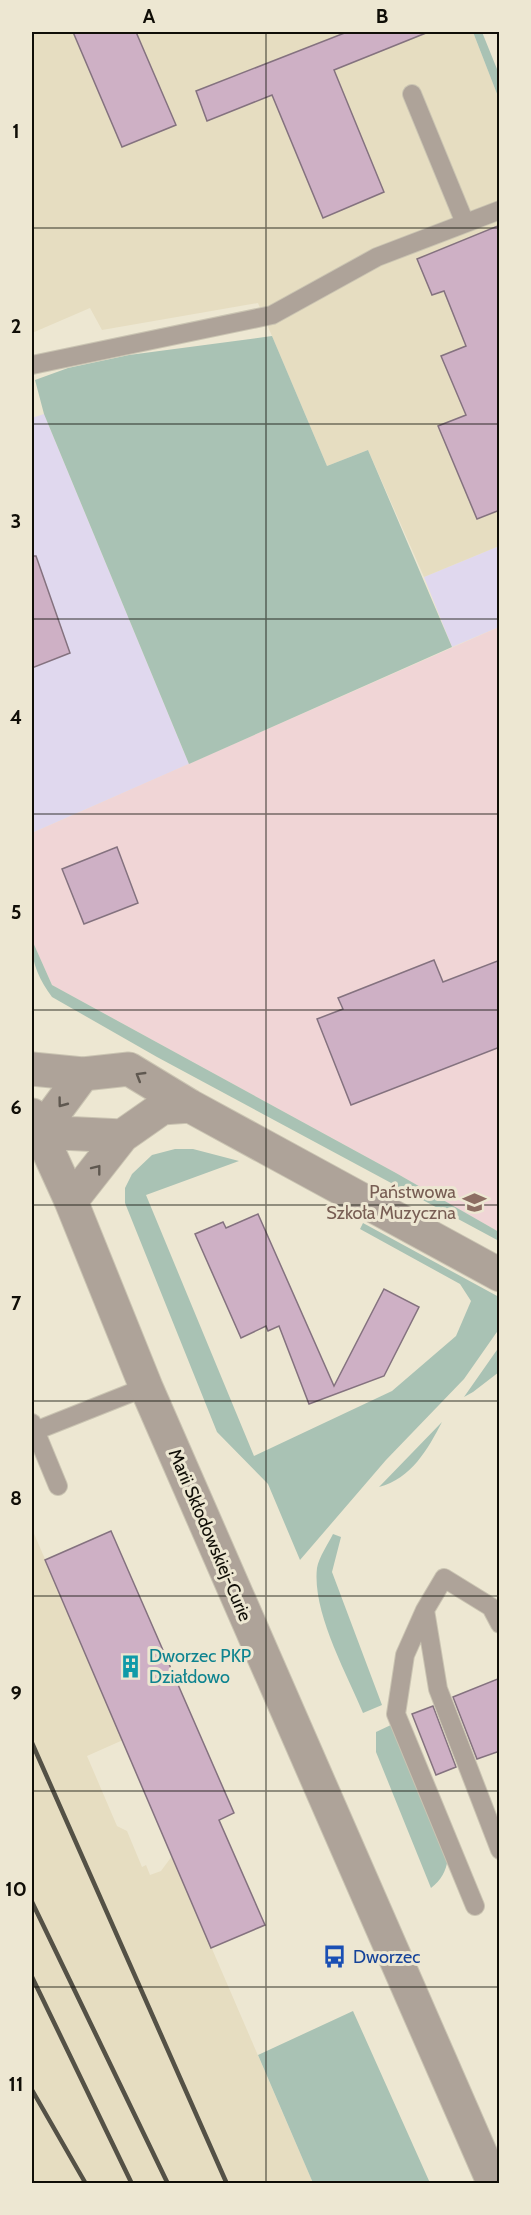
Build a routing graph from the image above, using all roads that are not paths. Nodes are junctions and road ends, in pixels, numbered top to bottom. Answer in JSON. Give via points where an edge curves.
{"nodes":[{"id":1,"x":412,"y":94,"type":"dead end"},
{"id":2,"x":500,"y":210,"type":"edge"},
{"id":3,"x":465,"y":223,"type":"junction"},
{"id":4,"x":32,"y":365,"type":"edge"},
{"id":5,"x":32,"y":1069,"type":"edge"},
{"id":6,"x":83,"y":1074,"type":"junction"},
{"id":7,"x":190,"y":1106,"type":"junction"},
{"id":8,"x":36,"y":1124,"type":"edge"},
{"id":9,"x":122,"y":1136,"type":"junction"},
{"id":10,"x":71,"y":1201,"type":"junction"},
{"id":11,"x":500,"y":1275,"type":"edge"},
{"id":12,"x":146,"y":1387,"type":"junction"},
{"id":13,"x":33,"y":1427,"type":"edge"},
{"id":14,"x":58,"y":1486,"type":"dead end"},
{"id":15,"x":425,"y":1610,"type":"junction"},
{"id":16,"x":500,"y":1624,"type":"edge"},
{"id":17,"x":500,"y":1850,"type":"edge"},
{"id":18,"x":475,"y":1906,"type":"dead end"},
{"id":19,"x":494,"y":2184,"type":"edge"}],
"edges":[{"from":1,"to":3,"type":"lane"},
{"from":2,"to":3,"type":"lane"},
{"from":3,"to":4,"type":"lane","via":[[377,257],[272,315]]},
{"from":5,"to":6,"type":"street"},
{"from":7,"to":6,"type":"street","one_way":true,"via":[[129,1069]]},
{"from":6,"to":8,"type":"street","one_way":true},
{"from":7,"to":9,"type":"street","via":[[162,1107]]},
{"from":7,"to":11,"type":"street"},
{"from":8,"to":9,"type":"street"},
{"from":8,"to":10,"type":"street","name":"Marii Skłodowskiej-Curie"},
{"from":10,"to":9,"type":"street","one_way":true},
{"from":10,"to":12,"type":"street","name":"Marii Skłodowskiej-Curie"},
{"from":12,"to":13,"type":"lane"},
{"from":12,"to":19,"type":"street","name":"Marii Skłodowskiej-Curie"},
{"from":13,"to":14,"type":"lane"},
{"from":15,"to":16,"type":"lane","via":[[444,1578],[490,1607]]},
{"from":15,"to":17,"type":"lane","via":[[438,1689]]},
{"from":15,"to":18,"type":"lane","via":[[405,1655],[396,1714]]}]}
